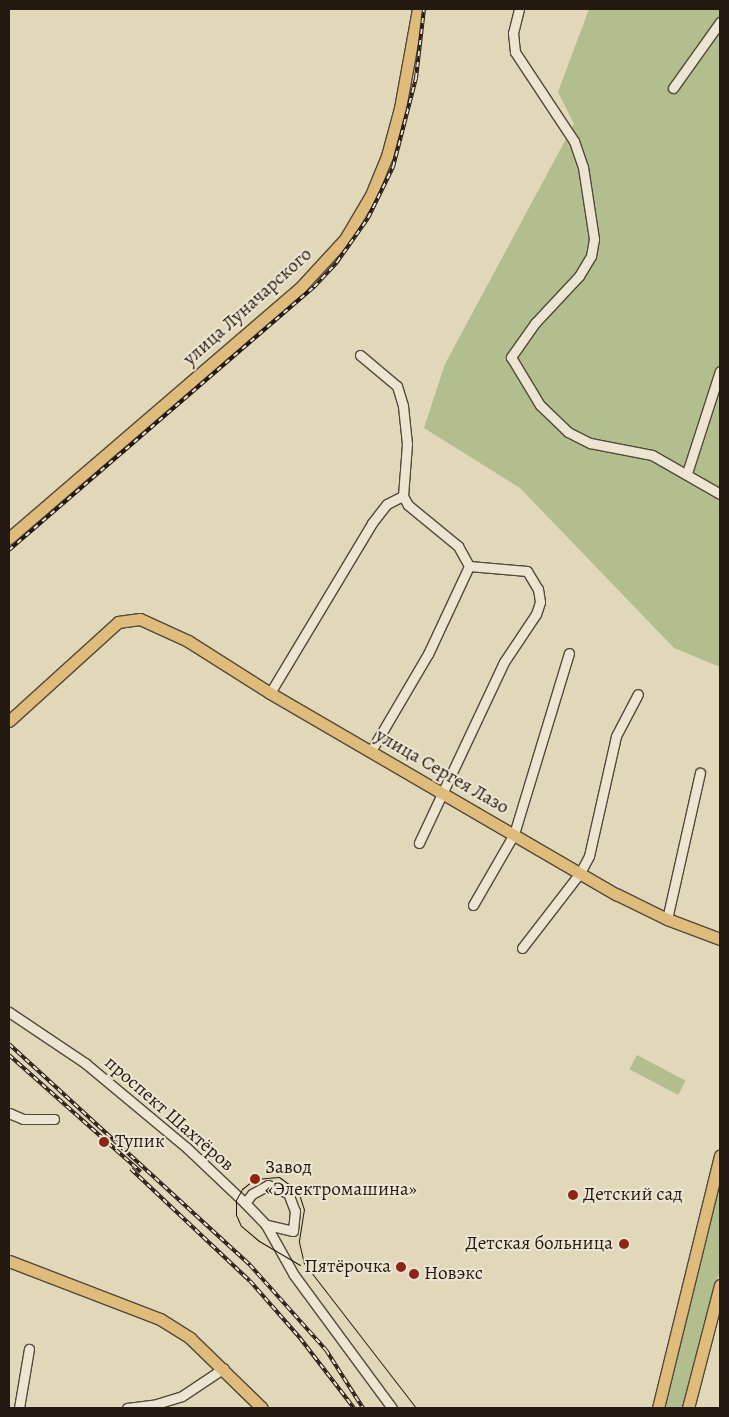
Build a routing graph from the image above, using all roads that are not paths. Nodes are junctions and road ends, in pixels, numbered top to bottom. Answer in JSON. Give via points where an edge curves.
{"nodes":[{"id":1,"x":418,"y":9,"type":"edge"},
{"id":2,"x":519,"y":9,"type":"edge"},
{"id":3,"x":720,"y":22,"type":"edge"},
{"id":4,"x":673,"y":88,"type":"dead end"},
{"id":5,"x":360,"y":355,"type":"dead end"},
{"id":6,"x":720,"y":370,"type":"edge"},
{"id":7,"x":687,"y":473,"type":"junction"},
{"id":8,"x":720,"y":494,"type":"edge"},
{"id":9,"x":403,"y":496,"type":"junction"},
{"id":10,"x":9,"y":538,"type":"edge"},
{"id":11,"x":469,"y":566,"type":"junction"},
{"id":12,"x":569,"y":653,"type":"dead end"},
{"id":13,"x":270,"y":693,"type":"junction"},
{"id":14,"x":638,"y":694,"type":"dead end"},
{"id":15,"x":9,"y":721,"type":"edge"},
{"id":16,"x":371,"y":751,"type":"junction"},
{"id":17,"x":700,"y":773,"type":"dead end"},
{"id":18,"x":444,"y":794,"type":"junction"},
{"id":19,"x":514,"y":834,"type":"junction"},
{"id":20,"x":419,"y":843,"type":"dead end"},
{"id":21,"x":580,"y":873,"type":"junction"},
{"id":22,"x":473,"y":905,"type":"dead end"},
{"id":23,"x":667,"y":919,"type":"junction"},
{"id":24,"x":720,"y":939,"type":"edge"},
{"id":25,"x":522,"y":948,"type":"dead end"},
{"id":26,"x":9,"y":1012,"type":"edge"},
{"id":27,"x":9,"y":1113,"type":"edge"},
{"id":28,"x":54,"y":1119,"type":"dead end"},
{"id":29,"x":720,"y":1155,"type":"edge"},
{"id":30,"x":245,"y":1202,"type":"junction"},
{"id":31,"x":266,"y":1225,"type":"junction"},
{"id":32,"x":9,"y":1261,"type":"edge"},
{"id":33,"x":720,"y":1285,"type":"edge"},
{"id":34,"x":28,"y":1349,"type":"dead end"},
{"id":35,"x":224,"y":1368,"type":"junction"},
{"id":36,"x":19,"y":1408,"type":"edge"},
{"id":37,"x":127,"y":1408,"type":"edge"},
{"id":38,"x":262,"y":1408,"type":"edge"},
{"id":39,"x":392,"y":1408,"type":"edge"},
{"id":40,"x":658,"y":1408,"type":"edge"},
{"id":41,"x":688,"y":1408,"type":"edge"}],
"edges":[{"from":1,"to":10,"type":"main road","name":"улица Луначарского","via":[[400,108],[387,156],[371,195],[345,239],[299,289]]},
{"from":2,"to":7,"type":"street","via":[[513,33],[514,52],[574,142],[583,167],[594,239],[591,256],[579,276],[535,323],[511,357],[540,405],[568,432],[590,442],[652,455]]},
{"from":3,"to":4,"type":"street"},
{"from":5,"to":9,"type":"street","via":[[396,386],[403,406],[407,444]]},
{"from":6,"to":7,"type":"street"},
{"from":7,"to":8,"type":"street"},
{"from":9,"to":11,"type":"street","via":[[422,518],[458,546]]},
{"from":9,"to":13,"type":"street","via":[[387,504],[372,523]]},
{"from":11,"to":16,"type":"street","via":[[428,654]]},
{"from":11,"to":18,"type":"street","via":[[519,569],[533,576],[540,602],[504,662]]},
{"from":12,"to":19,"type":"street"},
{"from":13,"to":15,"type":"main road","name":"улица Сергея Лазо","via":[[188,642],[153,624],[130,618],[118,622]]},
{"from":13,"to":16,"type":"main road","name":"улица Сергея Лазо"},
{"from":14,"to":21,"type":"street","via":[[616,736],[595,838]]},
{"from":16,"to":18,"type":"main road","name":"улица Сергея Лазо"},
{"from":17,"to":23,"type":"street"},
{"from":18,"to":19,"type":"main road","name":"улица Сергея Лазо"},
{"from":18,"to":20,"type":"street"},
{"from":19,"to":21,"type":"main road","name":"улица Сергея Лазо"},
{"from":19,"to":22,"type":"street"},
{"from":21,"to":23,"type":"main road","name":"улица Сергея Лазо"},
{"from":21,"to":25,"type":"street"},
{"from":23,"to":24,"type":"main road","name":"улица Сергея Лазо"},
{"from":26,"to":30,"type":"street","name":"проспект Шахтёров","via":[[85,1063],[187,1148]]},
{"from":27,"to":28,"type":"street","via":[[23,1119]]},
{"from":29,"to":40,"type":"main road"},
{"from":30,"to":31,"type":"street","name":"проспект Шахтёров"},
{"from":30,"to":31,"type":"street","via":[[268,1185],[288,1193],[295,1211],[293,1231]]},
{"from":31,"to":39,"type":"street","name":"проспект Шахтёров","via":[[294,1275]]},
{"from":32,"to":35,"type":"main road","via":[[160,1319],[190,1338]]},
{"from":33,"to":41,"type":"main road"},
{"from":34,"to":36,"type":"street"},
{"from":35,"to":37,"type":"street","via":[[182,1396],[153,1405]]},
{"from":35,"to":38,"type":"main road"}]}
